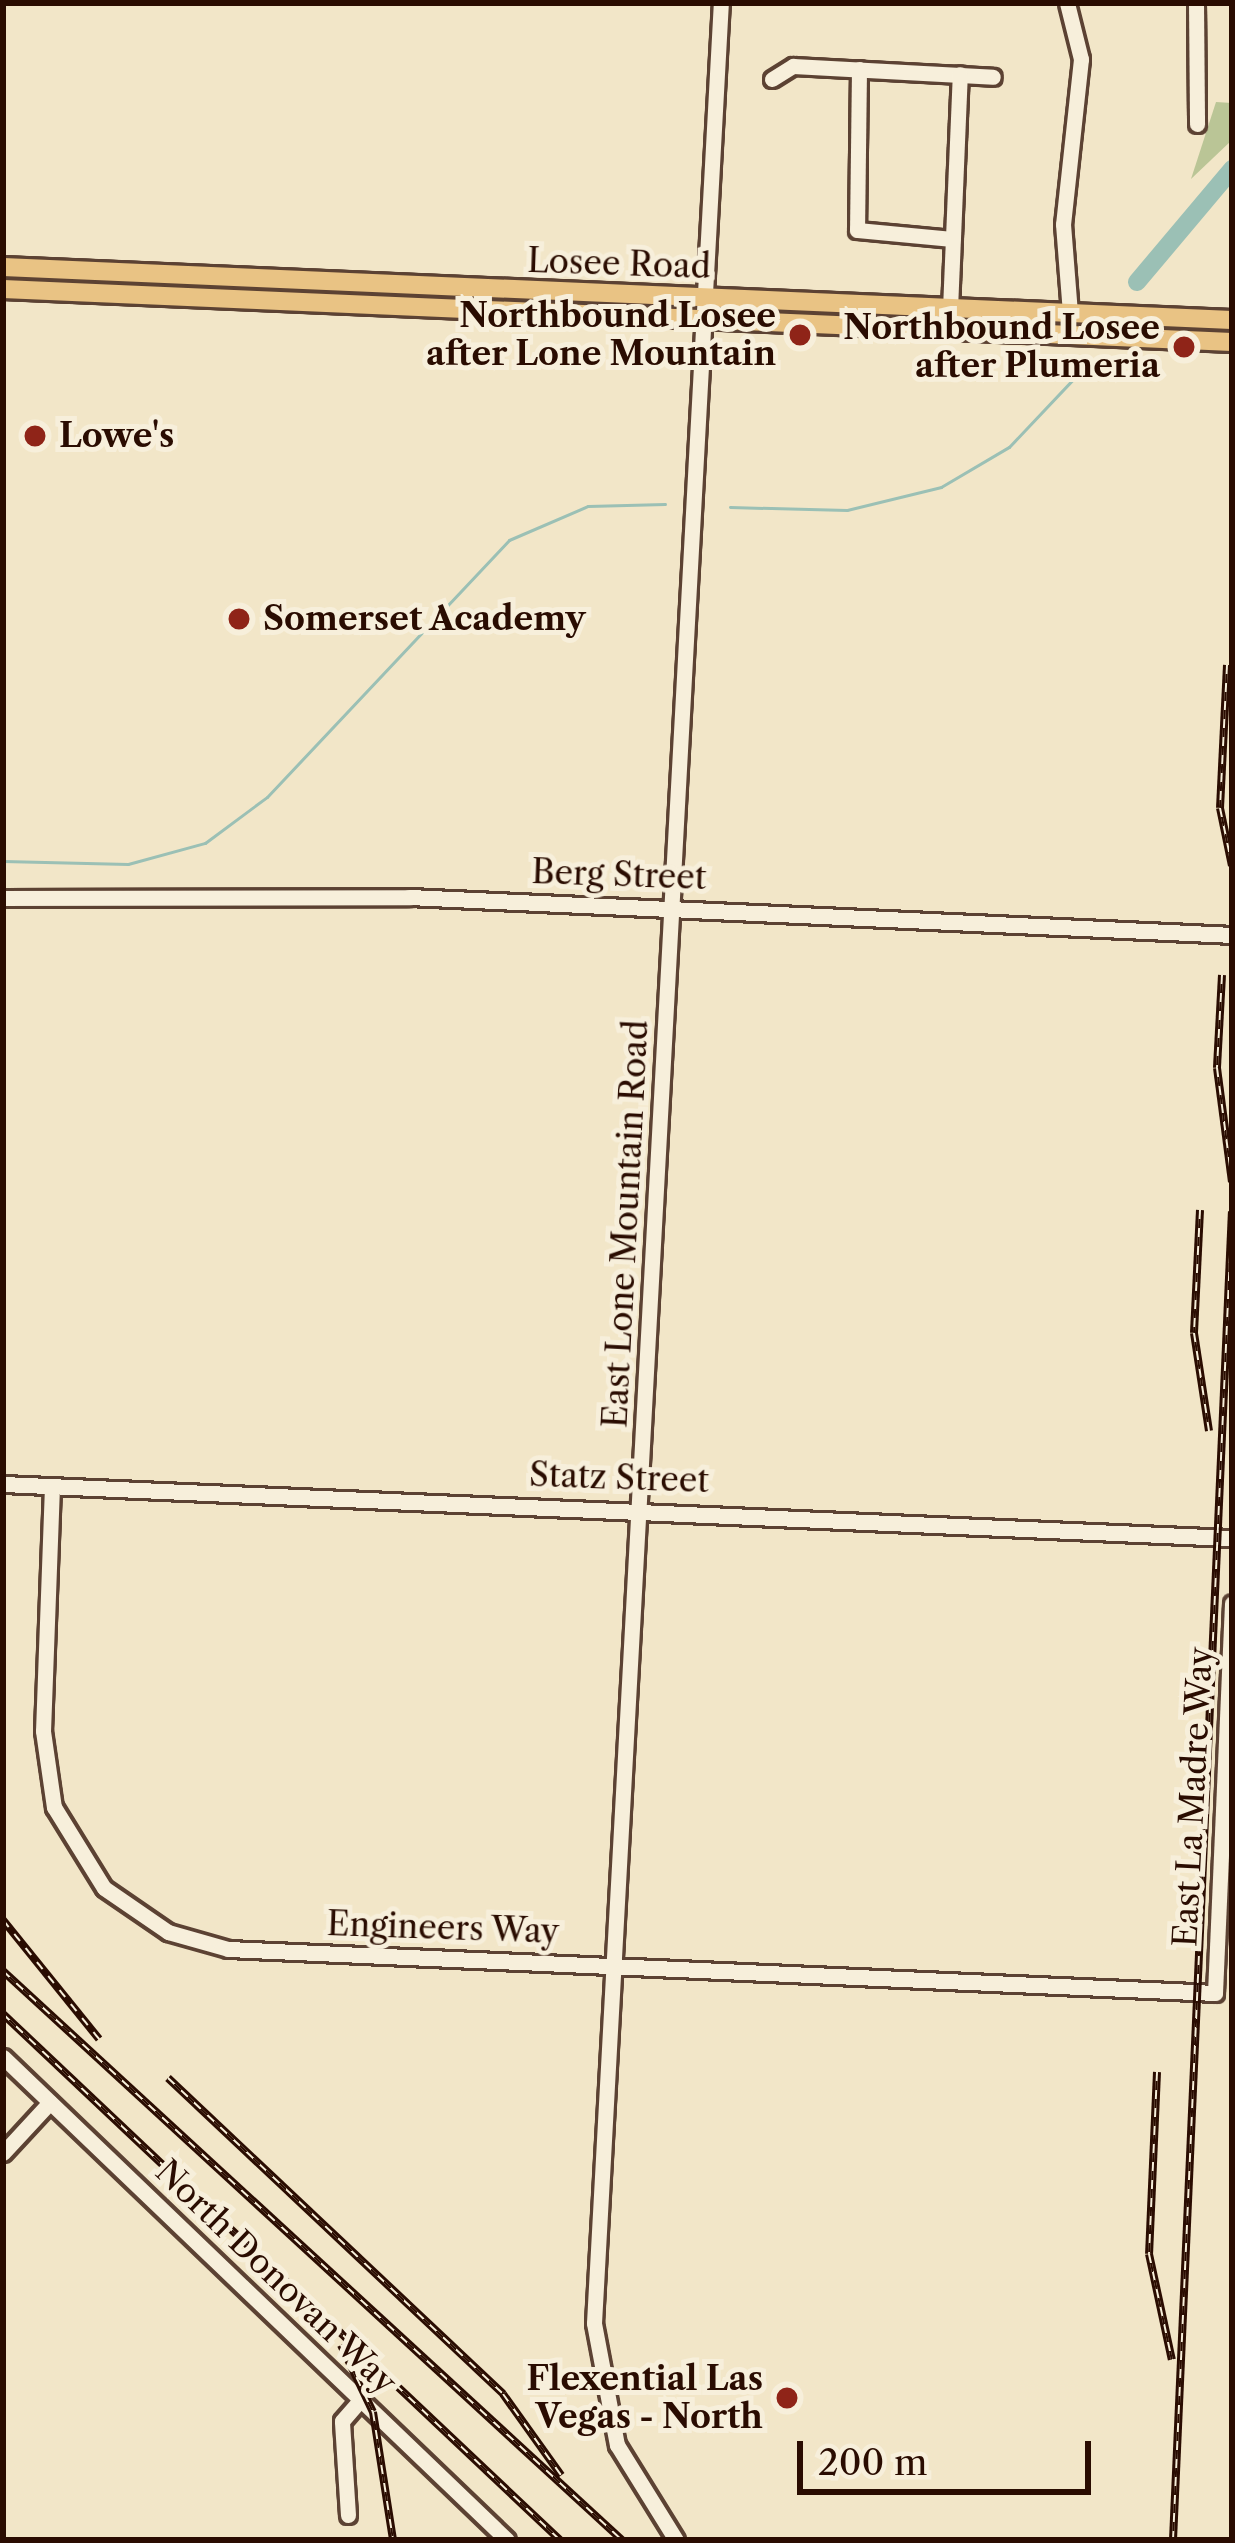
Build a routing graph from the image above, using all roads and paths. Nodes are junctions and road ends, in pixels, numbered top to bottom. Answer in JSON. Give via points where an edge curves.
{"nodes":[{"id":1,"x":721,"y":3,"type":"edge"},
{"id":2,"x":1067,"y":3,"type":"edge"},
{"id":3,"x":1196,"y":3,"type":"edge"},
{"id":4,"x":859,"y":69,"type":"junction"},
{"id":5,"x":960,"y":74,"type":"junction"},
{"id":6,"x":993,"y":77,"type":"dead end"},
{"id":7,"x":772,"y":79,"type":"dead end"},
{"id":8,"x":1197,"y":124,"type":"dead end"},
{"id":9,"x":953,"y":239,"type":"junction"},
{"id":10,"x":3,"y":267,"type":"edge"},
{"id":11,"x":422,"y":286,"type":"junction"},
{"id":12,"x":3,"y":289,"type":"edge"},
{"id":13,"x":508,"y":290,"type":"junction"},
{"id":14,"x":341,"y":304,"type":"junction"},
{"id":15,"x":416,"y":306,"type":"junction"},
{"id":16,"x":706,"y":307,"type":"junction"},
{"id":17,"x":950,"y":308,"type":"junction"},
{"id":18,"x":1070,"y":313,"type":"junction"},
{"id":19,"x":1232,"y":320,"type":"edge"},
{"id":20,"x":1009,"y":332,"type":"junction"},
{"id":21,"x":1232,"y":342,"type":"edge"},
{"id":22,"x":3,"y":898,"type":"edge"},
{"id":23,"x":673,"y":907,"type":"junction"},
{"id":24,"x":1232,"y":935,"type":"edge"},
{"id":25,"x":3,"y":1484,"type":"edge"},
{"id":26,"x":52,"y":1486,"type":"junction"},
{"id":27,"x":640,"y":1508,"type":"junction"},
{"id":28,"x":1232,"y":1538,"type":"edge"},
{"id":29,"x":1232,"y":1603,"type":"edge"},
{"id":30,"x":613,"y":1965,"type":"junction"},
{"id":31,"x":1214,"y":1993,"type":"joint"},
{"id":32,"x":3,"y":2057,"type":"edge"},
{"id":33,"x":50,"y":2102,"type":"junction"},
{"id":34,"x":3,"y":2153,"type":"edge"},
{"id":35,"x":360,"y":2400,"type":"junction"},
{"id":36,"x":348,"y":2515,"type":"dead end"},
{"id":37,"x":507,"y":2540,"type":"edge"},
{"id":38,"x":676,"y":2540,"type":"edge"}],
"edges":[{"from":1,"to":16,"type":"street","name":"East Lone Mountain Road"},
{"from":2,"to":18,"type":"street","via":[[1081,58],[1064,178]]},
{"from":3,"to":8,"type":"street"},
{"from":4,"to":5,"type":"street"},
{"from":4,"to":7,"type":"street","via":[[793,66]]},
{"from":4,"to":9,"type":"street","via":[[857,230]]},
{"from":5,"to":6,"type":"street"},
{"from":5,"to":9,"type":"street"},
{"from":9,"to":17,"type":"street"},
{"from":10,"to":11,"type":"main road","name":"Losee Road"},
{"from":11,"to":13,"type":"main road","name":"Losee Road"},
{"from":11,"to":14,"type":"main road"},
{"from":12,"to":14,"type":"main road","name":"Losee Road"},
{"from":13,"to":15,"type":"main road"},
{"from":13,"to":16,"type":"main road","name":"Losee Road"},
{"from":14,"to":15,"type":"main road","name":"Losee Road"},
{"from":15,"to":16,"type":"main road","name":"Losee Road"},
{"from":16,"to":17,"type":"main road","name":"Losee Road"},
{"from":16,"to":20,"type":"main road","name":"Losee Road"},
{"from":16,"to":23,"type":"street","name":"East Lone Mountain Road"},
{"from":17,"to":18,"type":"main road","name":"Losee Road"},
{"from":18,"to":19,"type":"main road","name":"Losee Road"},
{"from":18,"to":20,"type":"main road"},
{"from":20,"to":21,"type":"main road","name":"Losee Road"},
{"from":22,"to":23,"type":"street","name":"Berg Street","via":[[204,891]]},
{"from":23,"to":24,"type":"street","name":"Berg Street"},
{"from":23,"to":27,"type":"street","name":"East Lone Mountain Road"},
{"from":25,"to":26,"type":"street","name":"Statz Street"},
{"from":26,"to":27,"type":"street","name":"Statz Street"},
{"from":26,"to":30,"type":"street","name":"Engineers Way","via":[[45,1772],[71,1844],[104,1888],[168,1932],[228,1949]]},
{"from":27,"to":28,"type":"street","name":"Statz Street"},
{"from":27,"to":30,"type":"street","name":"East Lone Mountain Road"},
{"from":29,"to":31,"type":"street","name":"East La Madre Way"},
{"from":30,"to":31,"type":"street","name":"Engineers Way"},
{"from":30,"to":38,"type":"street","name":"East Lone Mountain Road","via":[[594,2323],[617,2445]]},
{"from":32,"to":33,"type":"street","name":"North Donovan Way"},
{"from":33,"to":34,"type":"street"},
{"from":33,"to":35,"type":"street","name":"North Donovan Way"},
{"from":35,"to":36,"type":"street","via":[[342,2421]]},
{"from":35,"to":37,"type":"street","name":"North Donovan Way"}]}
